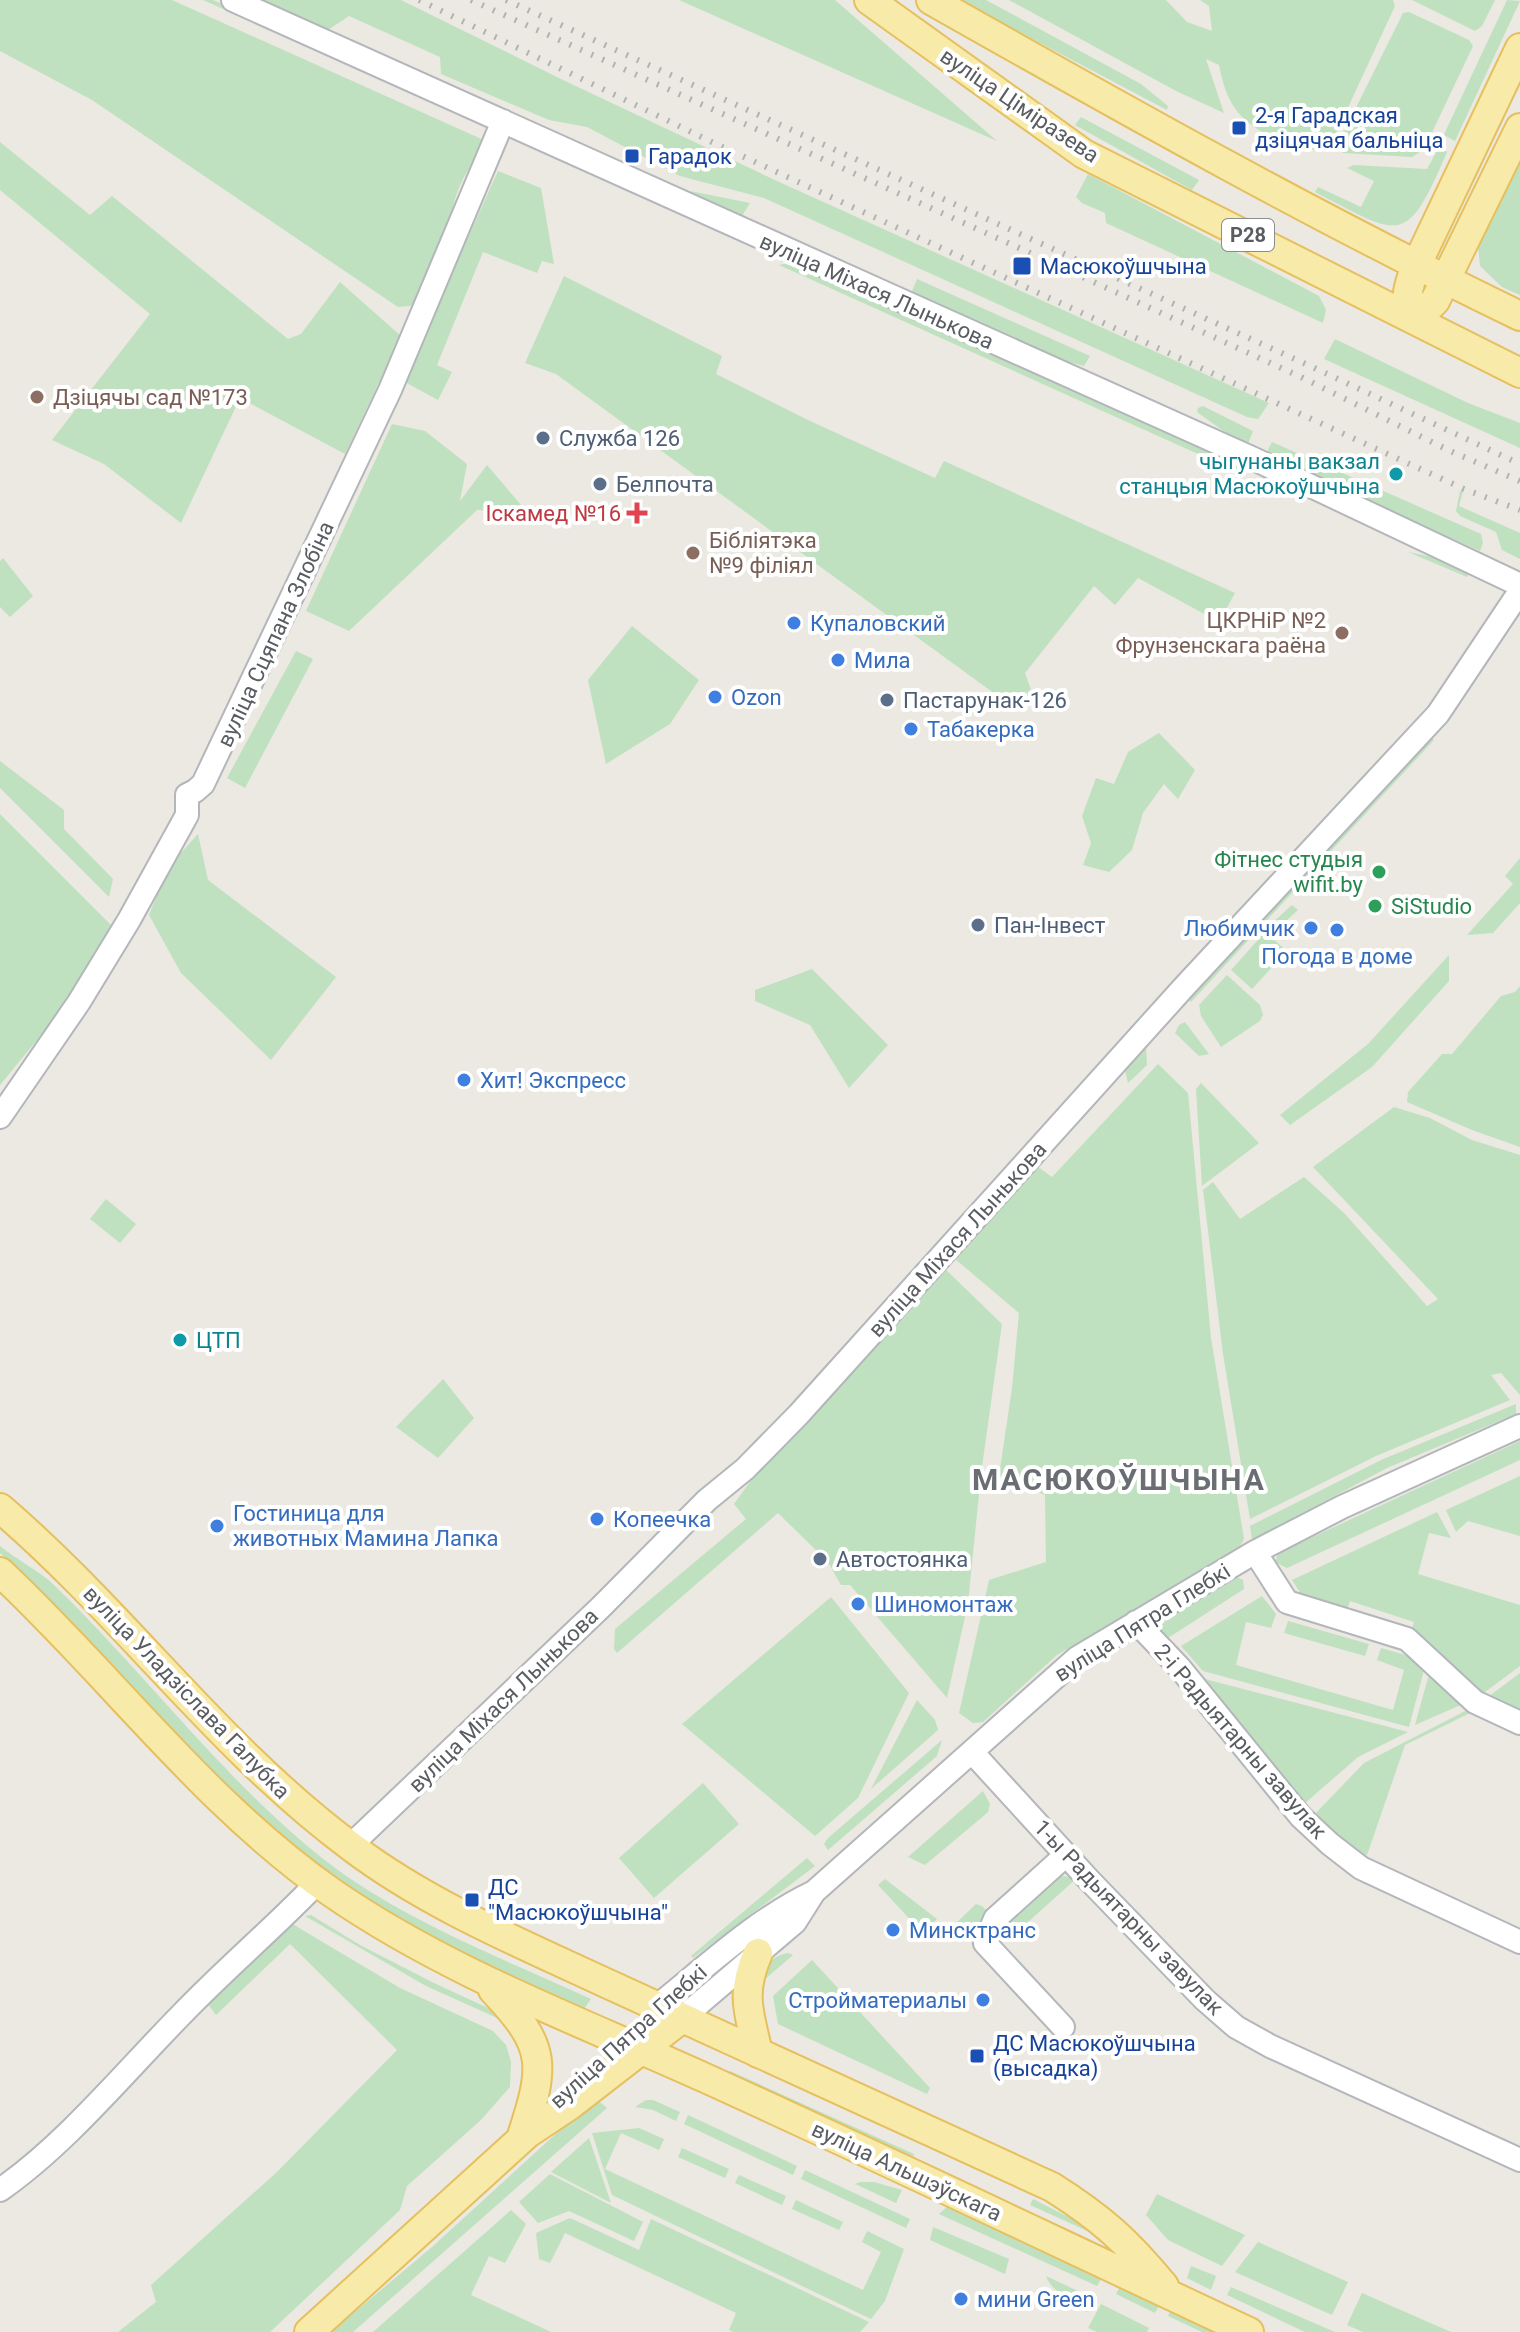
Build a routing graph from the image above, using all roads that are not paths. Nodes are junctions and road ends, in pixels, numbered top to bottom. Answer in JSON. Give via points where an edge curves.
{"nodes":[{"id":1,"x":233,"y":0,"type":"edge"},
{"id":2,"x":869,"y":0,"type":"edge"},
{"id":3,"x":931,"y":0,"type":"edge"},
{"id":4,"x":1520,"y":48,"type":"edge"},
{"id":5,"x":503,"y":121,"type":"junction"},
{"id":6,"x":1520,"y":128,"type":"edge"},
{"id":7,"x":1416,"y":266,"type":"junction"},
{"id":8,"x":1445,"y":280,"type":"junction"},
{"id":9,"x":1520,"y":316,"type":"edge"},
{"id":10,"x":1413,"y":317,"type":"junction"},
{"id":11,"x":1520,"y":373,"type":"edge"},
{"id":12,"x":1520,"y":588,"type":"edge"},
{"id":13,"x":0,"y":1117,"type":"edge"},
{"id":14,"x":1520,"y":1426,"type":"edge"},
{"id":15,"x":0,"y":1508,"type":"edge"},
{"id":16,"x":1255,"y":1552,"type":"junction"},
{"id":17,"x":0,"y":1572,"type":"edge"},
{"id":18,"x":1136,"y":1622,"type":"junction"},
{"id":19,"x":1520,"y":1723,"type":"edge"},
{"id":20,"x":972,"y":1752,"type":"junction"},
{"id":21,"x":350,"y":1846,"type":"junction"},
{"id":22,"x":1066,"y":1855,"type":"junction"},
{"id":23,"x":318,"y":1882,"type":"junction"},
{"id":24,"x":814,"y":1892,"type":"junction"},
{"id":25,"x":1520,"y":1942,"type":"edge"},
{"id":26,"x":758,"y":1953,"type":"junction"},
{"id":27,"x":481,"y":1978,"type":"junction"},
{"id":28,"x":668,"y":2013,"type":"junction"},
{"id":29,"x":1063,"y":2027,"type":"dead end"},
{"id":30,"x":630,"y":2045,"type":"junction"},
{"id":31,"x":758,"y":2053,"type":"junction"},
{"id":32,"x":524,"y":2136,"type":"junction"},
{"id":33,"x":1520,"y":2160,"type":"edge"},
{"id":34,"x":0,"y":2190,"type":"edge"},
{"id":35,"x":1172,"y":2296,"type":"junction"},
{"id":36,"x":309,"y":2332,"type":"edge"},
{"id":37,"x":1249,"y":2332,"type":"edge"}],
"edges":[{"from":1,"to":5,"type":"street","name":"вуліца Міхася Лынькова"},
{"from":2,"to":10,"type":"main road","name":"вуліца Ціміразева","number":"Р28","via":[[1084,154]]},
{"from":3,"to":7,"type":"main road","name":"вуліца Ціміразева","number":"Р28"},
{"from":4,"to":7,"type":"main road"},
{"from":5,"to":12,"type":"street","name":"вуліца Міхася Лынькова","via":[[1254,459]]},
{"from":5,"to":13,"type":"street","name":"вуліца Сцяпана Злобіна","via":[[390,390],[203,784],[187,795],[187,815],[129,920]]},
{"from":6,"to":8,"type":"main road"},
{"from":7,"to":8,"type":"main road","name":"вуліца Ціміразева","number":"Р28"},
{"from":7,"to":10,"type":"main road","via":[[1408,288]]},
{"from":8,"to":9,"type":"main road","name":"вуліца Ціміразева","number":"Р28"},
{"from":8,"to":10,"type":"main road","via":[[1427,311]]},
{"from":10,"to":11,"type":"main road","name":"вуліца Ціміразева","number":"Р28"},
{"from":12,"to":21,"type":"street","name":"вуліца Міхася Лынькова","via":[[1438,714],[799,1414]]},
{"from":14,"to":16,"type":"street","name":"вуліца Пятра Глебкі"},
{"from":15,"to":21,"type":"main road","name":"вуліца Уладзіслава Галубка","via":[[73,1576],[240,1751]]},
{"from":16,"to":18,"type":"street","name":"вуліца Пятра Глебкі"},
{"from":16,"to":19,"type":"street","via":[[1287,1602],[1407,1639],[1475,1702]]},
{"from":17,"to":23,"type":"main road","via":[[208,1788]]},
{"from":18,"to":20,"type":"street","name":"вуліца Пятра Глебкі","via":[[1058,1672]]},
{"from":18,"to":25,"type":"street","name":"2-і Радыятарны завулак","via":[[1301,1817],[1330,1844],[1361,1868]]},
{"from":20,"to":22,"type":"street","name":"1-ы Радыятарны завулак"},
{"from":20,"to":24,"type":"street","name":"вуліца Пятра Глебкі"},
{"from":21,"to":28,"type":"main road","name":"вуліца Уладзіслава Галубка","via":[[463,1915]]},
{"from":22,"to":29,"type":"street","via":[[995,1919],[985,1943]]},
{"from":22,"to":33,"type":"street","name":"1-ы Радыятарны завулак","via":[[1236,2027]]},
{"from":23,"to":27,"type":"main road"},
{"from":23,"to":34,"type":"street","via":[[32,2168]]},
{"from":24,"to":26,"type":"street","name":"вуліца Пятра Глебкі","via":[[795,1922]]},
{"from":24,"to":28,"type":"street","name":"вуліца Пятра Глебкі","via":[[760,1922]]},
{"from":26,"to":28,"type":"street","name":"вуліца Пятра Глебкі"},
{"from":26,"to":31,"type":"main road","via":[[746,1991]]},
{"from":27,"to":30,"type":"main road"},
{"from":27,"to":32,"type":"main road","via":[[520,2019],[535,2053],[536,2094]]},
{"from":28,"to":30,"type":"main road","name":"вуліца Пятра Глебкі"},
{"from":28,"to":31,"type":"main road","name":"вуліца Альшэўскага"},
{"from":30,"to":32,"type":"main road","name":"вуліца Пятра Глебкі","via":[[570,2105]]},
{"from":30,"to":35,"type":"main road","name":"вуліца Альшэўскага"},
{"from":31,"to":35,"type":"main road","name":"вуліца Альшэўскага","via":[[1052,2187],[1129,2244]]},
{"from":32,"to":36,"type":"main road","name":"вуліца Пятра Глебкі"},
{"from":35,"to":37,"type":"main road","name":"вуліца Альшэўскага"}]}
